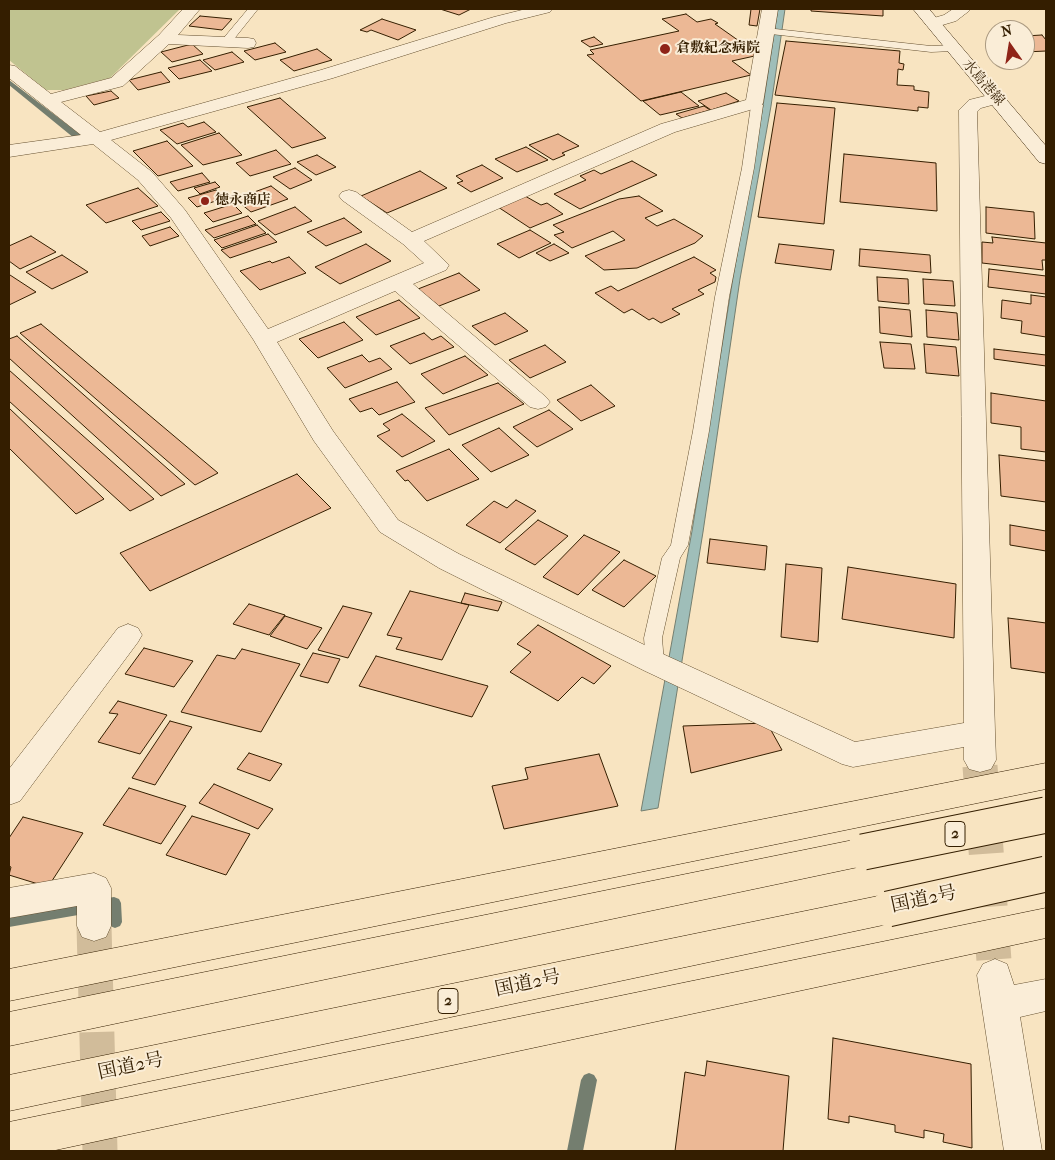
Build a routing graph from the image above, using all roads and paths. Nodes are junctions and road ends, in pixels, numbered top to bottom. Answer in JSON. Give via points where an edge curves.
{"nodes":[{"id":1,"x":192,"y":9,"type":"edge"},
{"id":2,"x":253,"y":9,"type":"edge"},
{"id":3,"x":544,"y":9,"type":"edge"},
{"id":4,"x":770,"y":9,"type":"edge"},
{"id":5,"x":921,"y":9,"type":"edge"},
{"id":6,"x":961,"y":9,"type":"edge"},
{"id":7,"x":933,"y":23,"type":"junction"},
{"id":8,"x":773,"y":32,"type":"junction"},
{"id":9,"x":165,"y":39,"type":"junction"},
{"id":10,"x":226,"y":42,"type":"junction"},
{"id":11,"x":248,"y":43,"type":"dead end"},
{"id":12,"x":953,"y":48,"type":"junction"},
{"id":13,"x":9,"y":70,"type":"edge"},
{"id":14,"x":997,"y":98,"type":"junction"},
{"id":15,"x":48,"y":100,"type":"junction"},
{"id":16,"x":754,"y":103,"type":"junction"},
{"id":17,"x":98,"y":138,"type":"junction"},
{"id":18,"x":9,"y":152,"type":"edge"},
{"id":19,"x":1046,"y":158,"type":"edge"},
{"id":20,"x":349,"y":196,"type":"dead end"},
{"id":21,"x":410,"y":240,"type":"junction"},
{"id":22,"x":398,"y":282,"type":"junction"},
{"id":23,"x":264,"y":339,"type":"junction"},
{"id":24,"x":538,"y":402,"type":"dead end"},
{"id":25,"x":128,"y":635,"type":"dead end"},
{"id":26,"x":668,"y":669,"type":"junction"},
{"id":27,"x":1046,"y":776,"type":"edge"},
{"id":28,"x":9,"y":792,"type":"edge"},
{"id":29,"x":1046,"y":815,"type":"edge"},
{"id":30,"x":1046,"y":874,"type":"edge"},
{"id":31,"x":9,"y":904,"type":"edge"},
{"id":32,"x":94,"y":913,"type":"tunnel mouth"},
{"id":33,"x":1046,"y":923,"type":"edge"},
{"id":34,"x":9,"y":985,"type":"edge"},
{"id":35,"x":1046,"y":995,"type":"edge"},
{"id":36,"x":9,"y":1029,"type":"edge"},
{"id":37,"x":9,"y":1093,"type":"edge"},
{"id":38,"x":9,"y":1141,"type":"edge"},
{"id":39,"x":1023,"y":1151,"type":"edge"}],
"edges":[{"from":1,"to":9,"type":"street"},
{"from":2,"to":10,"type":"lane"},
{"from":3,"to":17,"type":"street"},
{"from":4,"to":8,"type":"street"},
{"from":5,"to":7,"type":"street","name":"水島港線"},
{"from":6,"to":7,"type":"street","via":[[950,18]]},
{"from":7,"to":12,"type":"street","name":"水島港線"},
{"from":8,"to":12,"type":"lane","via":[[931,49]]},
{"from":8,"to":16,"type":"street"},
{"from":9,"to":10,"type":"street"},
{"from":9,"to":15,"type":"street","via":[[117,82]]},
{"from":10,"to":11,"type":"street"},
{"from":12,"to":14,"type":"street","name":"水島港線"},
{"from":13,"to":15,"type":"street"},
{"from":14,"to":19,"type":"street","name":"水島港線"},
{"from":14,"to":26,"type":"street","via":[[975,104],[968,110],[980,746],[853,755]]},
{"from":15,"to":17,"type":"street"},
{"from":16,"to":21,"type":"street","via":[[668,128]]},
{"from":16,"to":26,"type":"lane","via":[[757,105],[748,168],[681,536],[671,558],[654,638]]},
{"from":17,"to":18,"type":"street"},
{"from":17,"to":23,"type":"street","via":[[146,176],[178,214]]},
{"from":20,"to":21,"type":"street"},
{"from":21,"to":22,"type":"street","via":[[438,265]]},
{"from":22,"to":23,"type":"street"},
{"from":22,"to":24,"type":"street"},
{"from":23,"to":26,"type":"street","via":[[323,435],[389,526],[449,561]]},
{"from":25,"to":28,"type":"street"},
{"from":27,"to":34,"type":"highway"},
{"from":29,"to":36,"type":"highway","number":"2","bridge":true},
{"from":30,"to":37,"type":"highway","name":"国道2号","number":"2","bridge":true},
{"from":31,"to":32,"type":"street","via":[[94,888]]},
{"from":33,"to":38,"type":"highway"},
{"from":35,"to":39,"type":"street","via":[[997,990]]}]}
